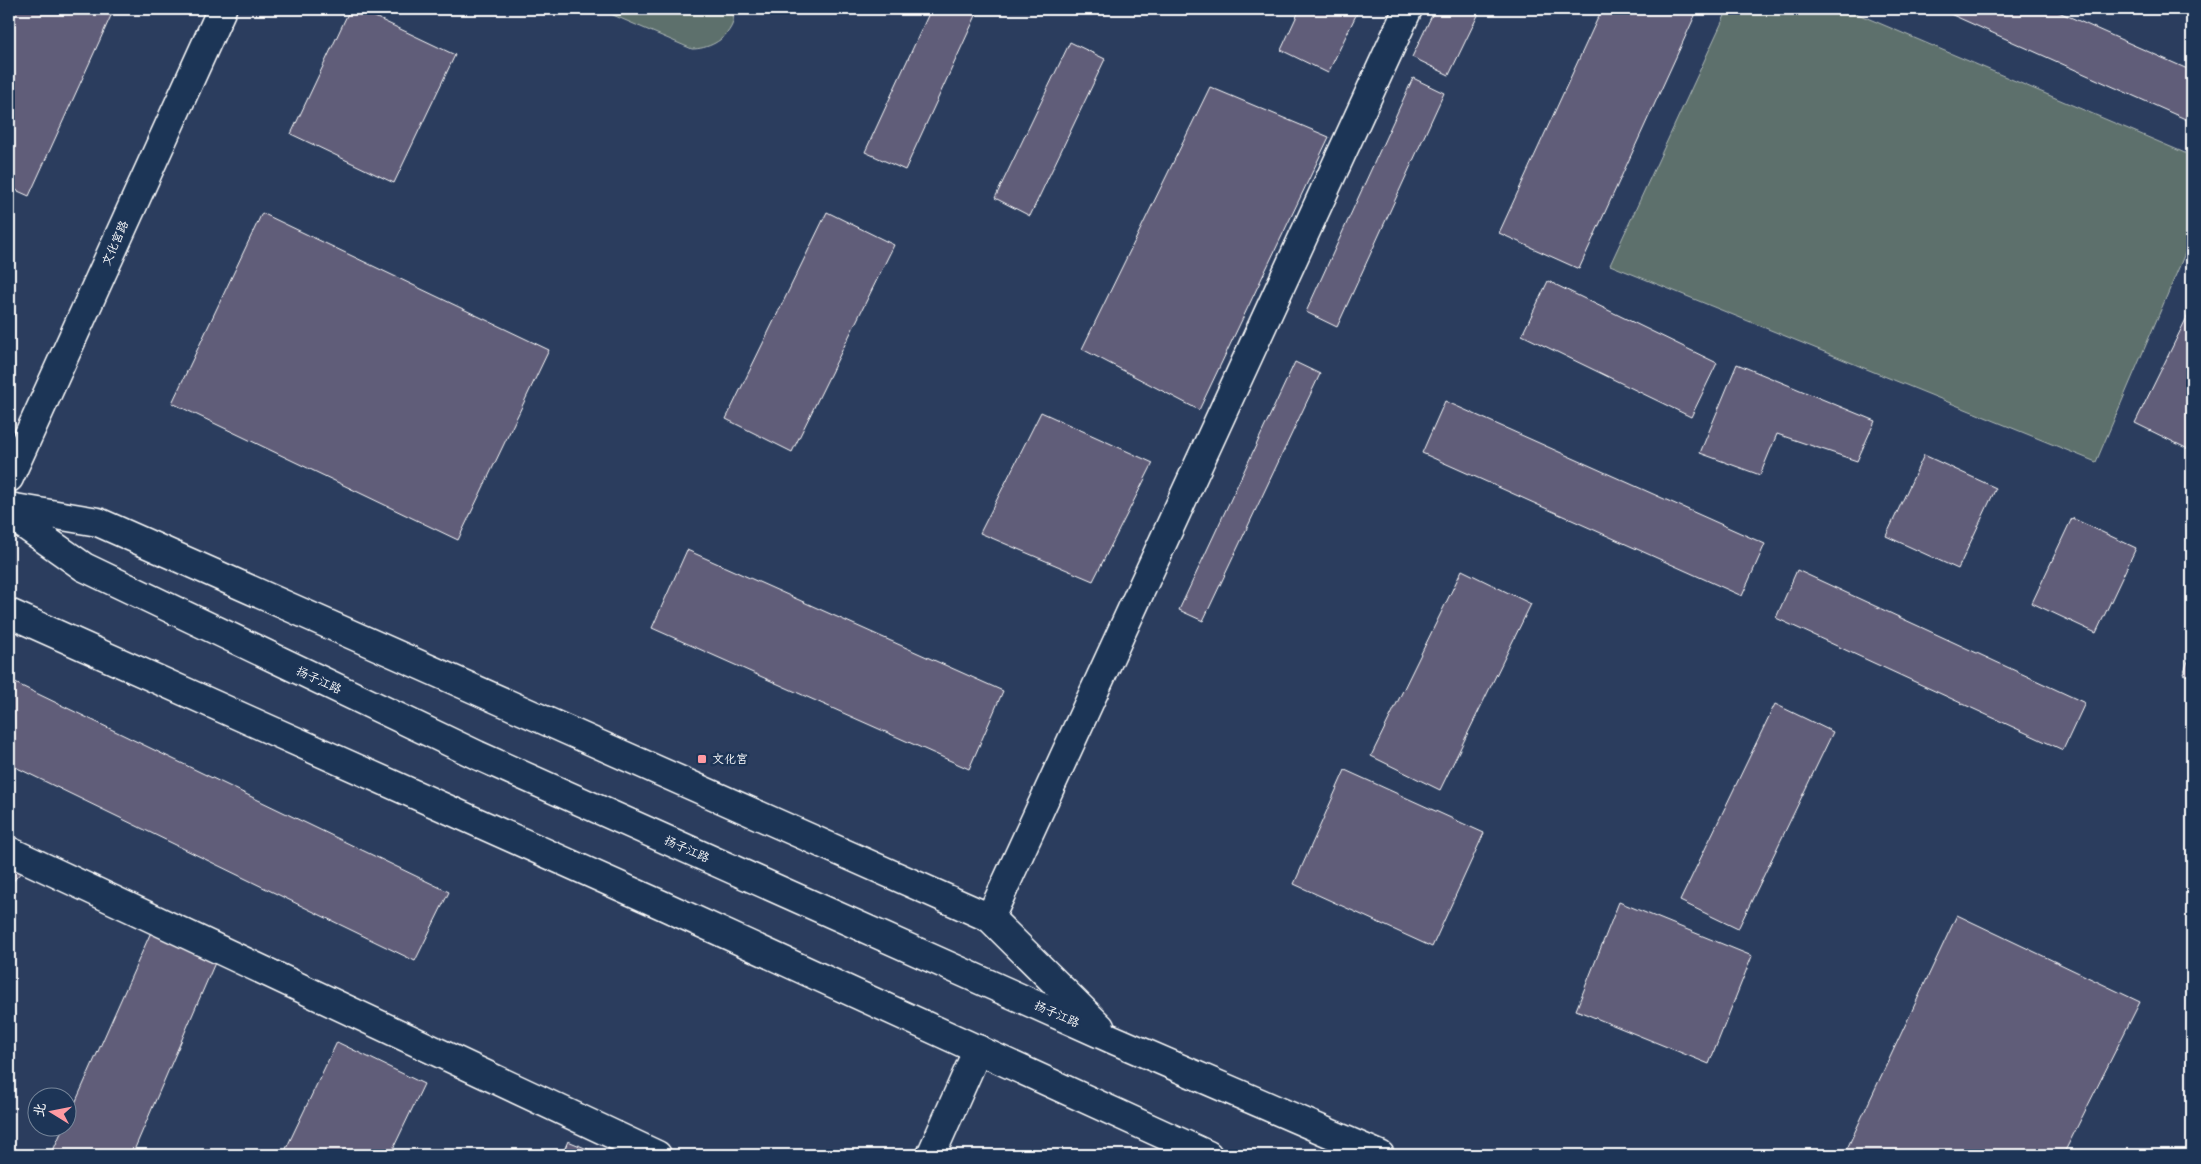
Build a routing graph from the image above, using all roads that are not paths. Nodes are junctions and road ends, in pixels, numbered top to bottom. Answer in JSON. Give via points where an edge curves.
{"nodes":[{"id":1,"x":222,"y":9,"type":"edge"},
{"id":2,"x":1408,"y":9,"type":"edge"},
{"id":3,"x":9,"y":478,"type":"edge"},
{"id":4,"x":9,"y":508,"type":"edge"},
{"id":5,"x":9,"y":514,"type":"edge"},
{"id":6,"x":9,"y":613,"type":"edge"},
{"id":7,"x":9,"y":851,"type":"edge"},
{"id":8,"x":990,"y":918,"type":"junction"},
{"id":9,"x":1112,"y":1038,"type":"junction"},
{"id":10,"x":978,"y":1049,"type":"junction"},
{"id":11,"x":657,"y":1155,"type":"edge"},
{"id":12,"x":931,"y":1155,"type":"edge"},
{"id":13,"x":1208,"y":1155,"type":"edge"},
{"id":14,"x":1380,"y":1155,"type":"edge"}],
"edges":[{"from":1,"to":3,"type":"main road","name":"文化宫路"},
{"from":2,"to":8,"type":"main road"},
{"from":4,"to":8,"type":"main road","via":[[98,522]]},
{"from":5,"to":9,"type":"main road","name":"扬子江路","via":[[84,567],[477,755]]},
{"from":6,"to":10,"type":"main road"},
{"from":7,"to":11,"type":"main road"},
{"from":8,"to":9,"type":"main road"},
{"from":9,"to":14,"type":"main road","name":"扬子江路"},
{"from":10,"to":12,"type":"main road"},
{"from":10,"to":13,"type":"main road"}]}
